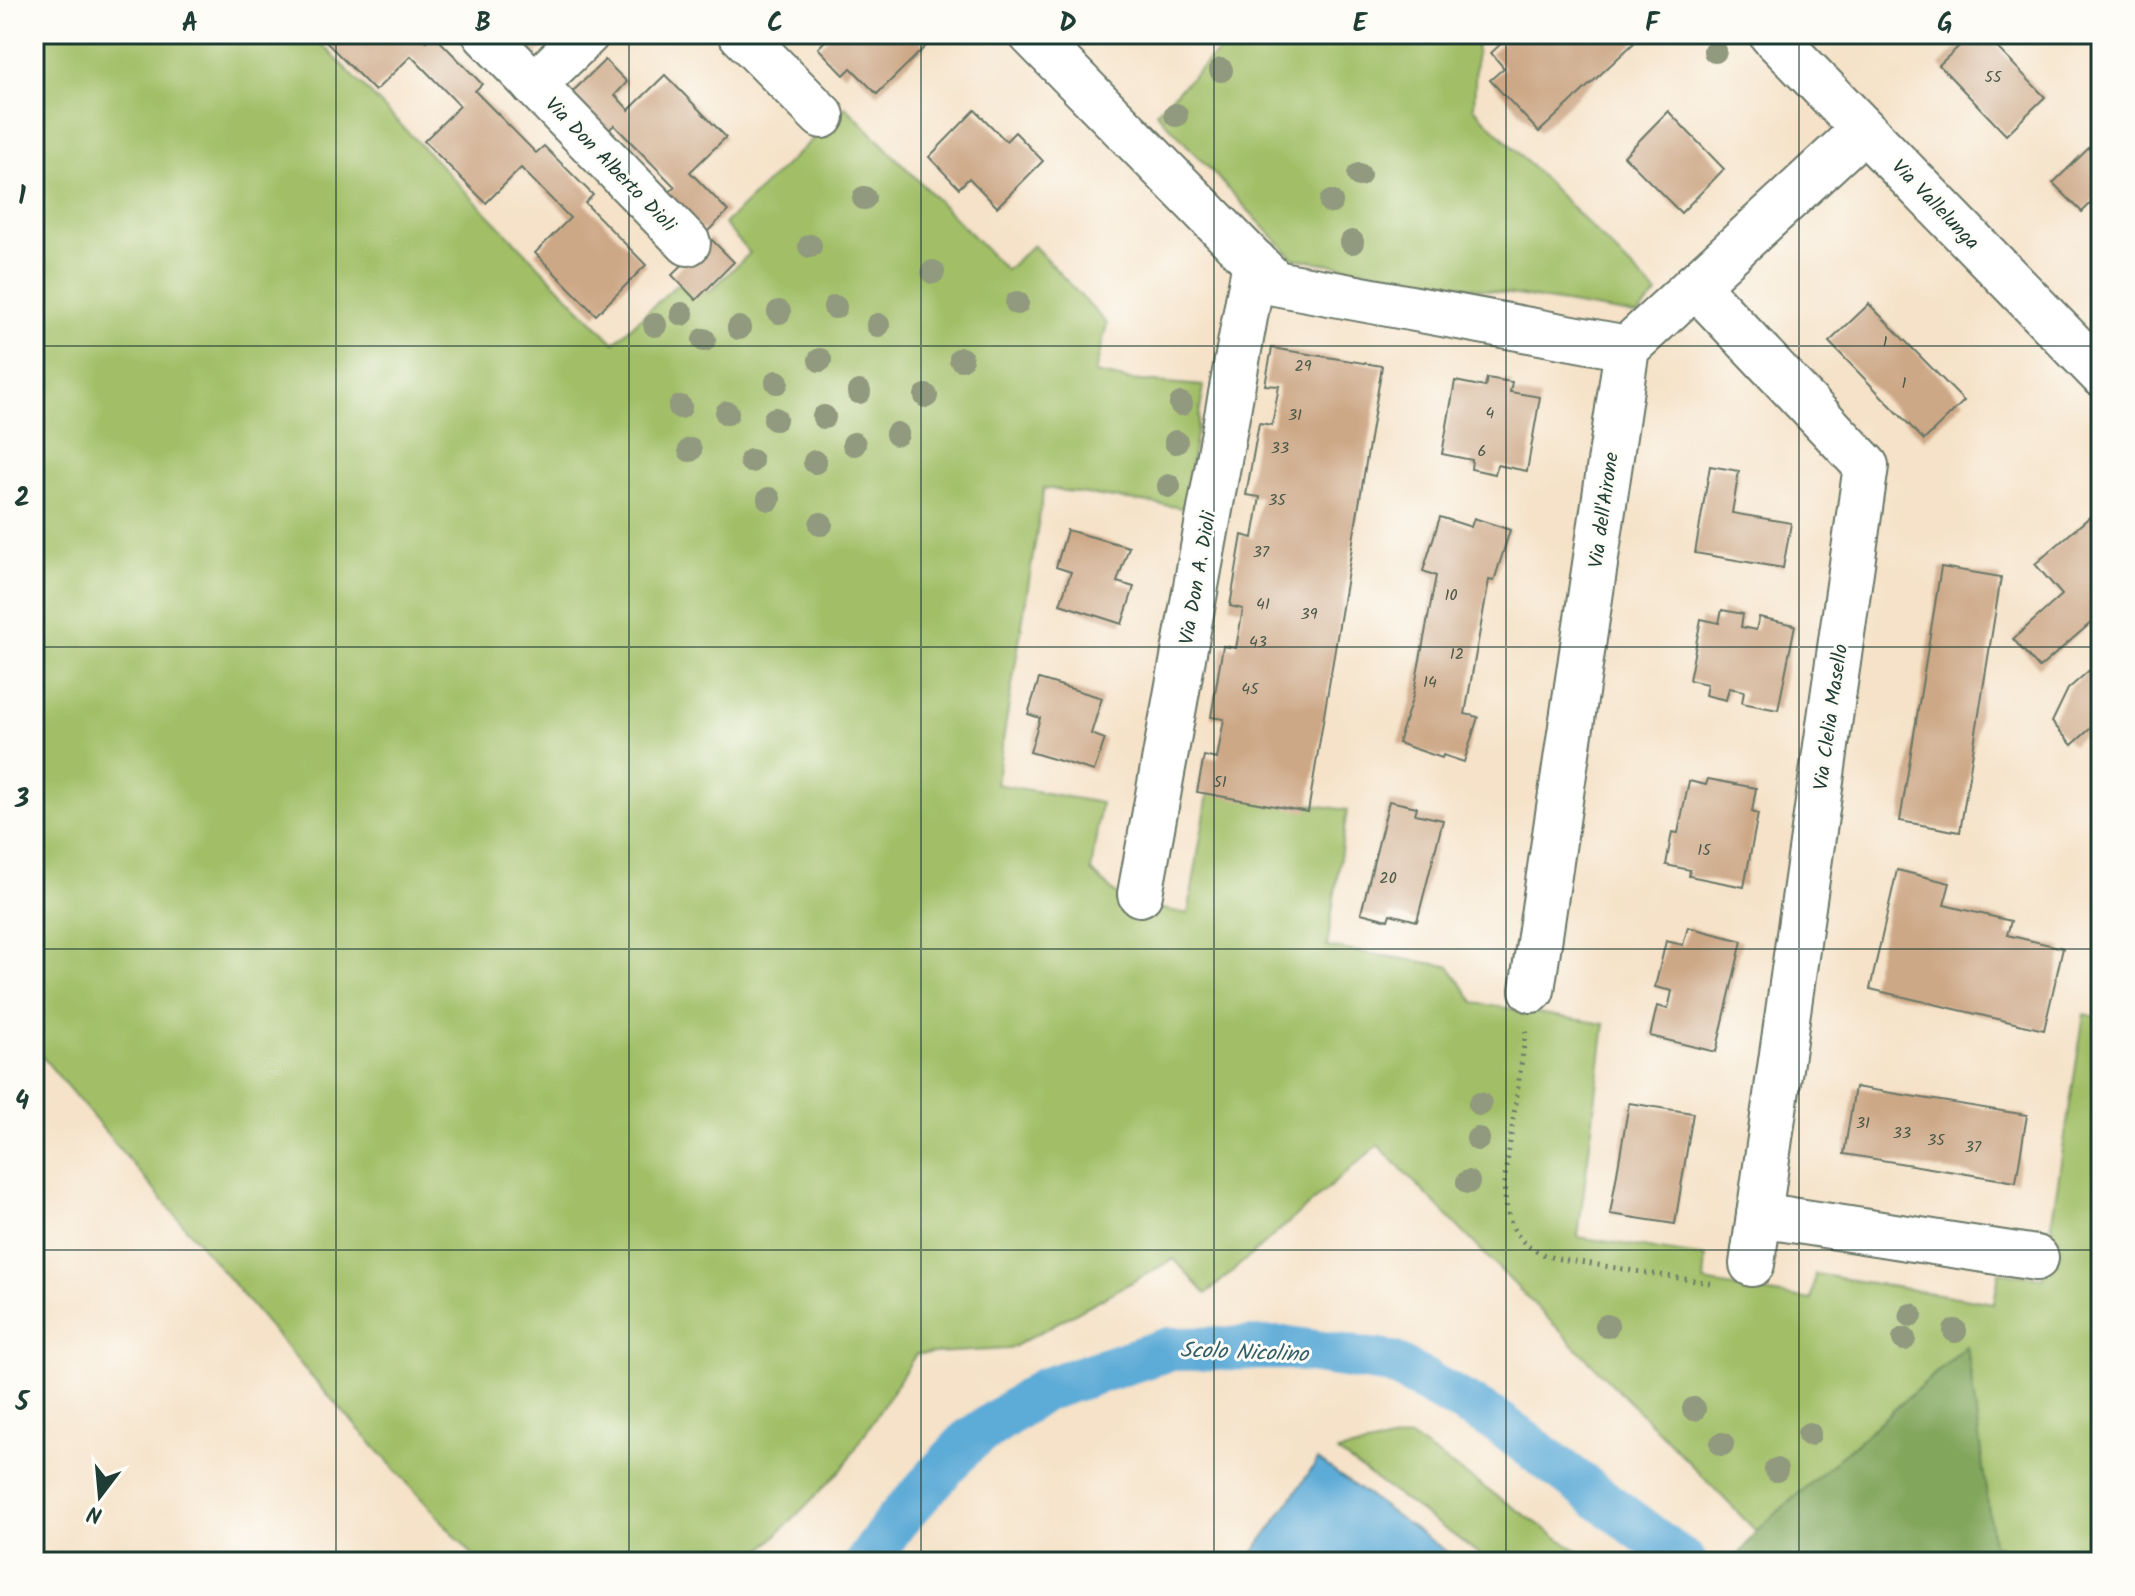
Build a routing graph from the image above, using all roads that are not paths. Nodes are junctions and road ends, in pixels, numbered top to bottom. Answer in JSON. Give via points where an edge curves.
{"nodes":[{"id":1,"x":485,"y":34,"type":"edge"},
{"id":2,"x":587,"y":34,"type":"edge"},
{"id":3,"x":741,"y":34,"type":"edge"},
{"id":4,"x":1031,"y":34,"type":"edge"},
{"id":5,"x":1771,"y":34,"type":"edge"},
{"id":6,"x":534,"y":85,"type":"junction"},
{"id":7,"x":822,"y":116,"type":"dead end"},
{"id":8,"x":1863,"y":130,"type":"junction"},
{"id":9,"x":688,"y":243,"type":"dead end"},
{"id":10,"x":1255,"y":262,"type":"junction"},
{"id":11,"x":1695,"y":285,"type":"junction"},
{"id":12,"x":1627,"y":348,"type":"junction"},
{"id":13,"x":2101,"y":374,"type":"edge"},
{"id":14,"x":1140,"y":894,"type":"dead end"},
{"id":15,"x":1532,"y":990,"type":"road end"},
{"id":16,"x":1759,"y":1215,"type":"junction"},
{"id":17,"x":2036,"y":1258,"type":"dead end"},
{"id":18,"x":1735,"y":1274,"type":"road end"}],
"edges":[{"from":1,"to":6,"type":"street","name":"Via Don Alberto Dioli"},
{"from":2,"to":6,"type":"street","name":"Via Don Alberto Dioli"},
{"from":3,"to":7,"type":"street"},
{"from":4,"to":10,"type":"street"},
{"from":5,"to":8,"type":"street","name":"Via Vallelunga"},
{"from":6,"to":9,"type":"street","name":"Via Don Alberto Dioli"},
{"from":8,"to":11,"type":"street"},
{"from":8,"to":13,"type":"street","name":"Via Vallelunga"},
{"from":10,"to":12,"type":"street","via":[[1275,283]]},
{"from":10,"to":14,"type":"street","name":"Via Don A. Dioli"},
{"from":11,"to":12,"type":"street"},
{"from":11,"to":16,"type":"street","name":"Via Clelia Masello","via":[[1866,466]]},
{"from":12,"to":15,"type":"street","name":"Via dell'Airone"},
{"from":16,"to":17,"type":"street"},
{"from":16,"to":18,"type":"street","name":"Via Clelia Masello"}]}
